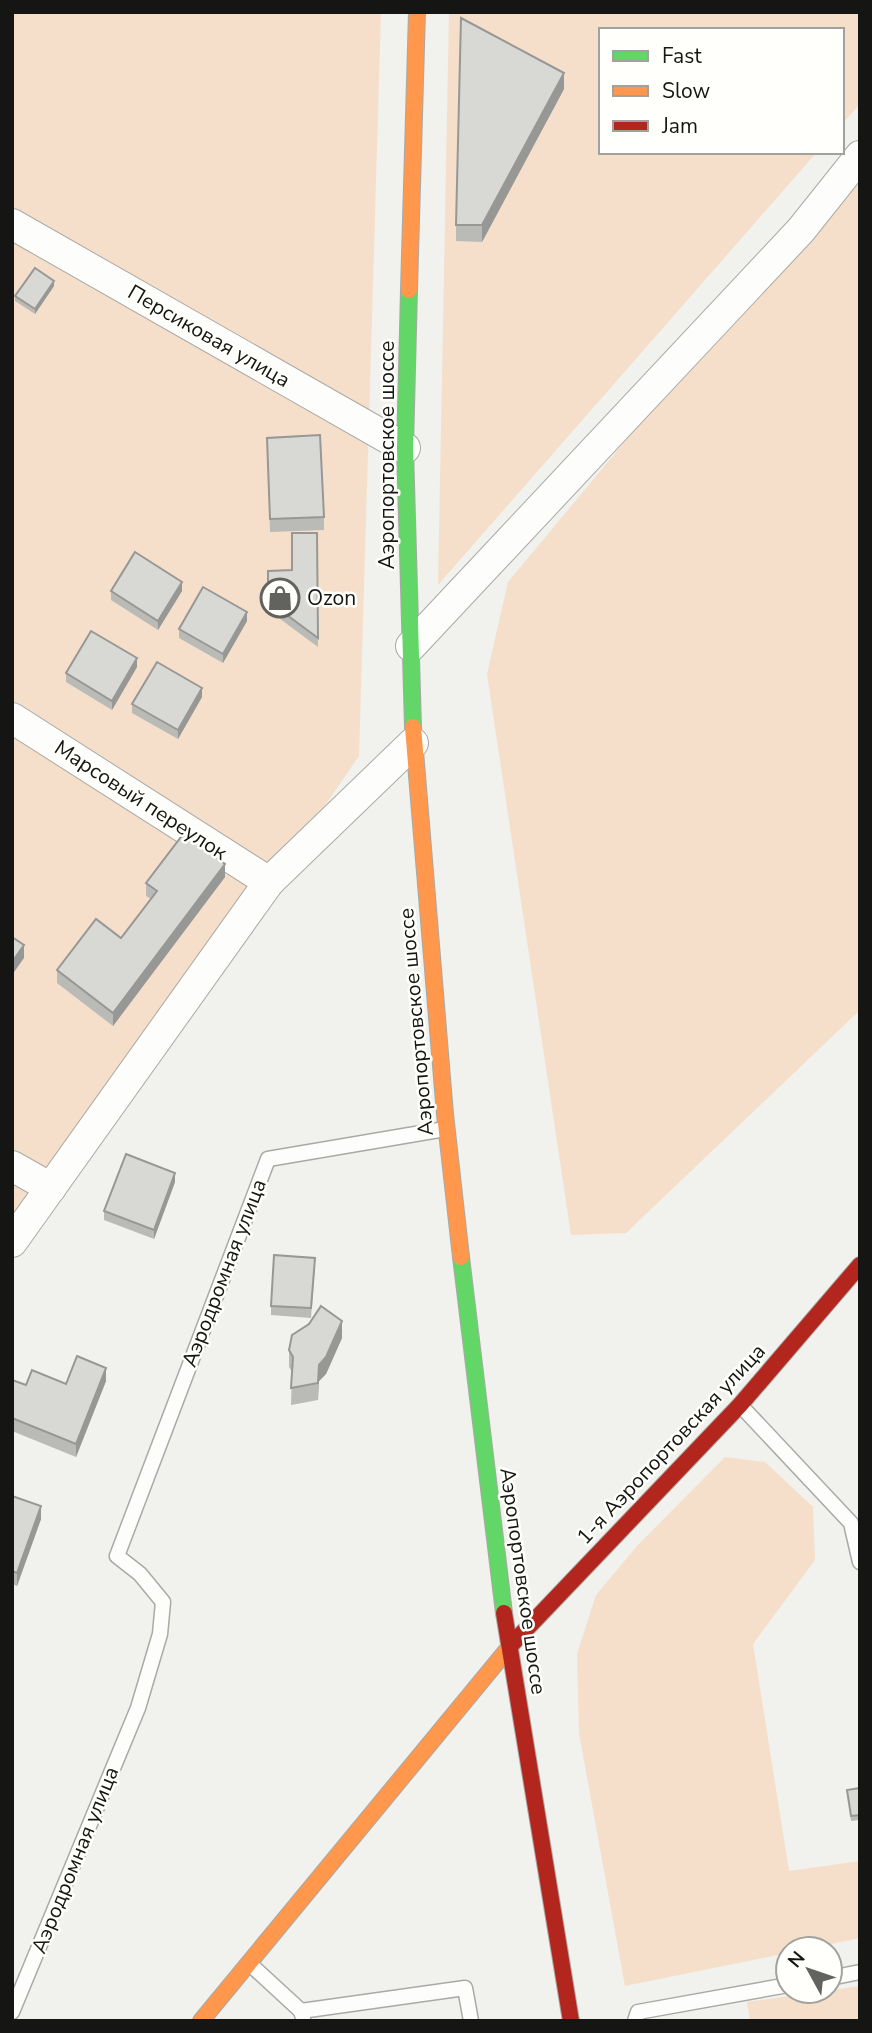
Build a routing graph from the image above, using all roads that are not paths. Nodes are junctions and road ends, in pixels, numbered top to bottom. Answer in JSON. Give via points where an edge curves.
{"nodes":[{"id":1,"x":417,"y":12,"type":"edge"},
{"id":2,"x":860,"y":156,"type":"edge"},
{"id":3,"x":12,"y":224,"type":"edge"},
{"id":4,"x":405,"y":448,"type":"junction"},
{"id":5,"x":411,"y":646,"type":"junction"},
{"id":6,"x":12,"y":718,"type":"edge"},
{"id":7,"x":413,"y":743,"type":"junction"},
{"id":8,"x":269,"y":882,"type":"junction"},
{"id":9,"x":447,"y":1129,"type":"junction"},
{"id":10,"x":12,"y":1166,"type":"edge"},
{"id":11,"x":51,"y":1188,"type":"junction"},
{"id":12,"x":12,"y":1242,"type":"edge"},
{"id":13,"x":860,"y":1265,"type":"edge"},
{"id":14,"x":740,"y":1405,"type":"junction"},
{"id":15,"x":860,"y":1562,"type":"edge"},
{"id":16,"x":509,"y":1648,"type":"junction"},
{"id":17,"x":251,"y":1965,"type":"junction"},
{"id":18,"x":774,"y":1988,"type":"edge"},
{"id":19,"x":12,"y":2012,"type":"edge"},
{"id":20,"x":302,"y":2016,"type":"edge"},
{"id":21,"x":201,"y":2021,"type":"edge"},
{"id":22,"x":471,"y":2021,"type":"edge"},
{"id":23,"x":571,"y":2021,"type":"edge"},
{"id":24,"x":635,"y":2021,"type":"edge"}],
"edges":[{"from":1,"to":4,"type":"main road","name":"Аэропортовское шоссе"},
{"from":2,"to":5,"type":"street","via":[[801,229]]},
{"from":3,"to":4,"type":"street","name":"Персиковая улица"},
{"from":4,"to":5,"type":"main road","name":"Аэропортовское шоссе"},
{"from":5,"to":7,"type":"main road","name":"Аэропортовское шоссе"},
{"from":6,"to":8,"type":"street","name":"Марсовый переулок"},
{"from":7,"to":8,"type":"street"},
{"from":7,"to":9,"type":"main road","name":"Аэропортовское шоссе"},
{"from":8,"to":11,"type":"street"},
{"from":9,"to":16,"type":"main road","name":"Аэропортовское шоссе"},
{"from":9,"to":19,"type":"lane","name":"Аэродромная улица","via":[[268,1159],[117,1556],[140,1574],[163,1602],[160,1634],[138,1708]]},
{"from":10,"to":11,"type":"street"},
{"from":11,"to":12,"type":"street"},
{"from":13,"to":14,"type":"main road","name":"1-я Аэропортовская улица"},
{"from":14,"to":15,"type":"lane","via":[[851,1523]]},
{"from":14,"to":16,"type":"main road","name":"1-я Аэропортовская улица"},
{"from":16,"to":17,"type":"main road","name":"1-я Аэропортовская улица"},
{"from":16,"to":23,"type":"main road","name":"Аэропортовское шоссе"},
{"from":17,"to":20,"type":"lane"},
{"from":17,"to":21,"type":"main road","name":"1-я Аэропортовская улица"},
{"from":18,"to":24,"type":"lane","via":[[638,2012]]},
{"from":20,"to":22,"type":"lane","via":[[465,1988]]}]}
